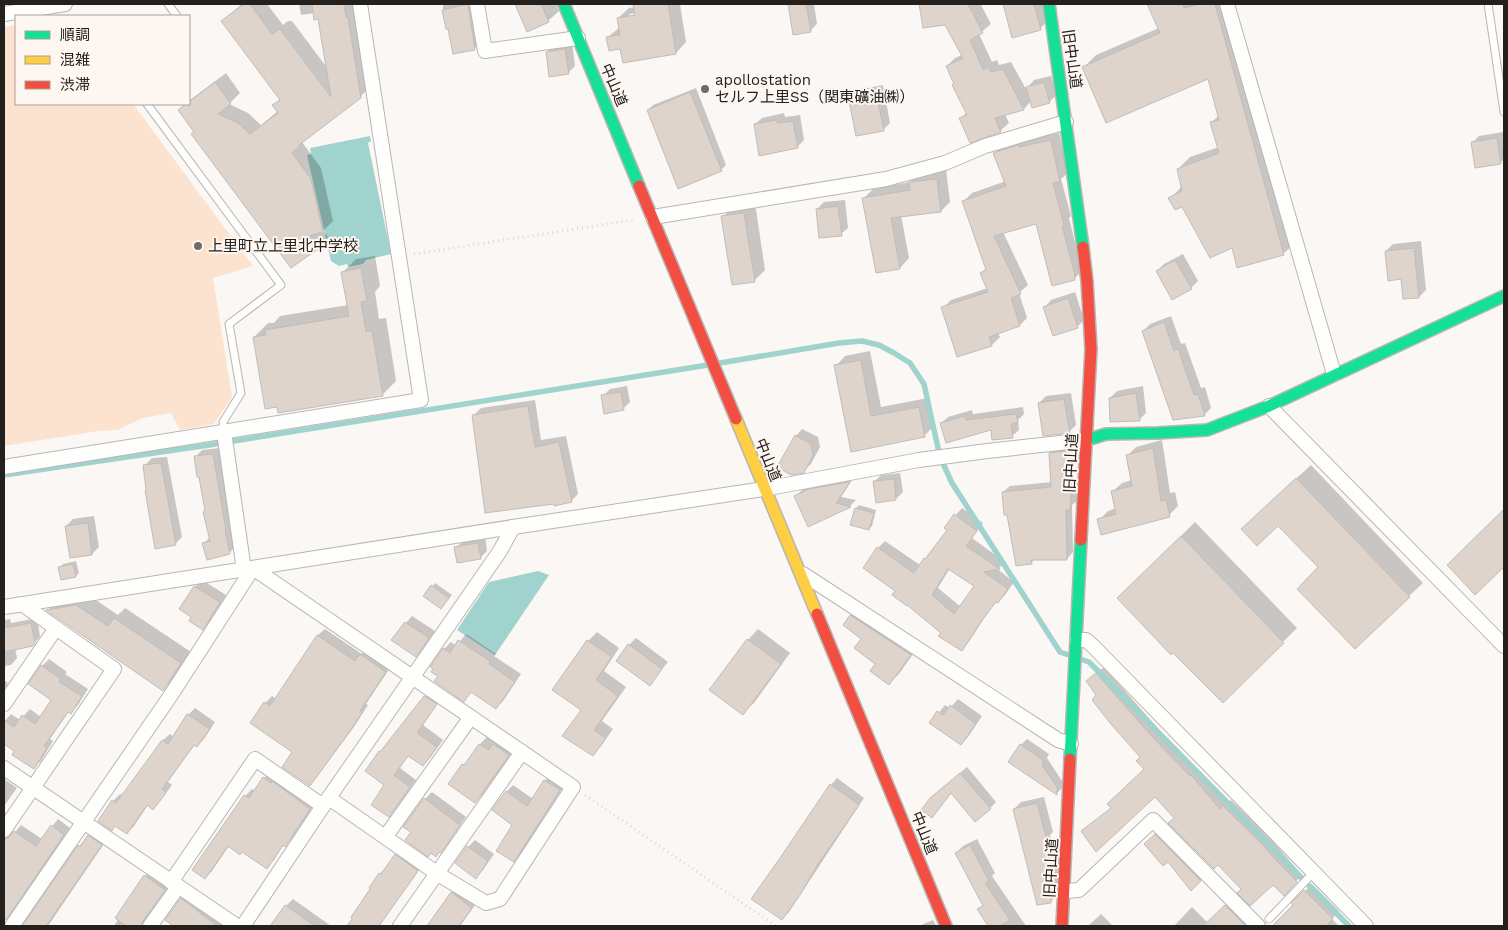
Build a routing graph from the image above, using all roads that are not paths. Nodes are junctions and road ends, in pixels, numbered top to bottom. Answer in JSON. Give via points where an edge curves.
{"nodes":[{"id":1,"x":65,"y":4,"type":"edge"},
{"id":2,"x":168,"y":4,"type":"edge"},
{"id":3,"x":360,"y":4,"type":"edge"},
{"id":4,"x":477,"y":4,"type":"edge"},
{"id":5,"x":564,"y":4,"type":"edge"},
{"id":6,"x":1050,"y":4,"type":"edge"},
{"id":7,"x":1227,"y":4,"type":"edge"},
{"id":8,"x":1488,"y":4,"type":"edge"},
{"id":9,"x":4,"y":14,"type":"edge"},
{"id":10,"x":176,"y":15,"type":"edge"},
{"id":11,"x":578,"y":38,"type":"junction"},
{"id":12,"x":148,"y":105,"type":"edge"},
{"id":13,"x":1504,"y":112,"type":"edge"},
{"id":14,"x":1066,"y":122,"type":"junction"},
{"id":15,"x":653,"y":217,"type":"junction"},
{"id":16,"x":1504,"y":296,"type":"edge"},
{"id":17,"x":1334,"y":374,"type":"junction"},
{"id":18,"x":1270,"y":406,"type":"junction"},
{"id":19,"x":225,"y":438,"type":"junction"},
{"id":20,"x":1087,"y":440,"type":"junction"},
{"id":21,"x":4,"y":467,"type":"edge"},
{"id":22,"x":764,"y":488,"type":"junction"},
{"id":23,"x":513,"y":527,"type":"junction"},
{"id":24,"x":248,"y":569,"type":"junction"},
{"id":25,"x":800,"y":573,"type":"junction"},
{"id":26,"x":22,"y":604,"type":"junction"},
{"id":27,"x":4,"y":607,"type":"edge"},
{"id":28,"x":56,"y":628,"type":"junction"},
{"id":29,"x":1077,"y":645,"type":"junction"},
{"id":30,"x":1504,"y":646,"type":"edge"},
{"id":31,"x":413,"y":677,"type":"junction"},
{"id":32,"x":4,"y":704,"type":"edge"},
{"id":33,"x":470,"y":717,"type":"junction"},
{"id":34,"x":1071,"y":744,"type":"junction"},
{"id":35,"x":522,"y":752,"type":"junction"},
{"id":36,"x":4,"y":768,"type":"edge"},
{"id":37,"x":33,"y":788,"type":"junction"},
{"id":38,"x":326,"y":802,"type":"junction"},
{"id":39,"x":84,"y":822,"type":"junction"},
{"id":40,"x":4,"y":830,"type":"edge"},
{"id":41,"x":386,"y":836,"type":"junction"},
{"id":42,"x":1314,"y":872,"type":"junction"},
{"id":43,"x":438,"y":874,"type":"junction"},
{"id":44,"x":174,"y":884,"type":"junction"},
{"id":45,"x":1065,"y":891,"type":"junction"},
{"id":46,"x":1262,"y":924,"type":"edge"},
{"id":47,"x":12,"y":926,"type":"edge"},
{"id":48,"x":150,"y":926,"type":"edge"},
{"id":49,"x":237,"y":926,"type":"edge"},
{"id":50,"x":243,"y":926,"type":"edge"},
{"id":51,"x":400,"y":926,"type":"edge"},
{"id":52,"x":946,"y":926,"type":"edge"},
{"id":53,"x":1062,"y":926,"type":"edge"},
{"id":54,"x":1366,"y":926,"type":"edge"}],
"edges":[{"from":1,"to":9,"type":"street"},
{"from":2,"to":10,"type":"lane"},
{"from":3,"to":19,"type":"street","via":[[421,400]]},
{"from":4,"to":11,"type":"street","via":[[485,51]]},
{"from":5,"to":11,"type":"main road","name":"中山道"},
{"from":6,"to":14,"type":"main road","name":"旧中山道"},
{"from":7,"to":17,"type":"street"},
{"from":8,"to":13,"type":"lane"},
{"from":11,"to":15,"type":"main road","name":"中山道"},
{"from":12,"to":19,"type":"lane","via":[[281,285],[229,324],[241,393],[223,422]]},
{"from":14,"to":15,"type":"street","via":[[985,146],[945,163],[886,179]]},
{"from":14,"to":20,"type":"main road","name":"旧中山道","via":[[1090,318],[1092,349]]},
{"from":15,"to":22,"type":"main road","name":"中山道"},
{"from":16,"to":17,"type":"main road"},
{"from":17,"to":18,"type":"main road"},
{"from":18,"to":20,"type":"main road","via":[[1208,430],[1106,434]]},
{"from":18,"to":30,"type":"street"},
{"from":19,"to":21,"type":"street"},
{"from":19,"to":24,"type":"street"},
{"from":20,"to":22,"type":"street","via":[[919,460]]},
{"from":20,"to":29,"type":"main road","name":"旧中山道"},
{"from":22,"to":23,"type":"street"},
{"from":22,"to":25,"type":"main road","name":"中山道"},
{"from":23,"to":24,"type":"street"},
{"from":23,"to":31,"type":"street"},
{"from":24,"to":26,"type":"street"},
{"from":24,"to":31,"type":"street"},
{"from":24,"to":39,"type":"street","via":[[171,696]]},
{"from":25,"to":34,"type":"street","via":[[1058,740]]},
{"from":25,"to":52,"type":"main road","name":"中山道"},
{"from":26,"to":27,"type":"street"},
{"from":26,"to":28,"type":"street"},
{"from":28,"to":32,"type":"street"},
{"from":28,"to":37,"type":"street","via":[[114,668]]},
{"from":29,"to":34,"type":"main road","name":"旧中山道"},
{"from":29,"to":42,"type":"street","via":[[1086,640],[1093,646]]},
{"from":31,"to":33,"type":"street"},
{"from":31,"to":38,"type":"street"},
{"from":33,"to":35,"type":"street"},
{"from":33,"to":41,"type":"street"},
{"from":34,"to":45,"type":"main road","name":"旧中山道"},
{"from":35,"to":43,"type":"street"},
{"from":35,"to":43,"type":"street","via":[[573,787],[500,899],[486,903]]},
{"from":36,"to":37,"type":"street"},
{"from":37,"to":39,"type":"street"},
{"from":37,"to":40,"type":"street"},
{"from":38,"to":41,"type":"street"},
{"from":38,"to":44,"type":"street","via":[[255,760]]},
{"from":38,"to":50,"type":"street"},
{"from":39,"to":44,"type":"street"},
{"from":39,"to":47,"type":"street"},
{"from":41,"to":43,"type":"street"},
{"from":42,"to":46,"type":"lane"},
{"from":42,"to":54,"type":"street"},
{"from":43,"to":51,"type":"street"},
{"from":44,"to":48,"type":"street"},
{"from":44,"to":49,"type":"street"},
{"from":45,"to":46,"type":"street","via":[[1079,890],[1153,820]]},
{"from":45,"to":53,"type":"main road","name":"旧中山道"}]}
